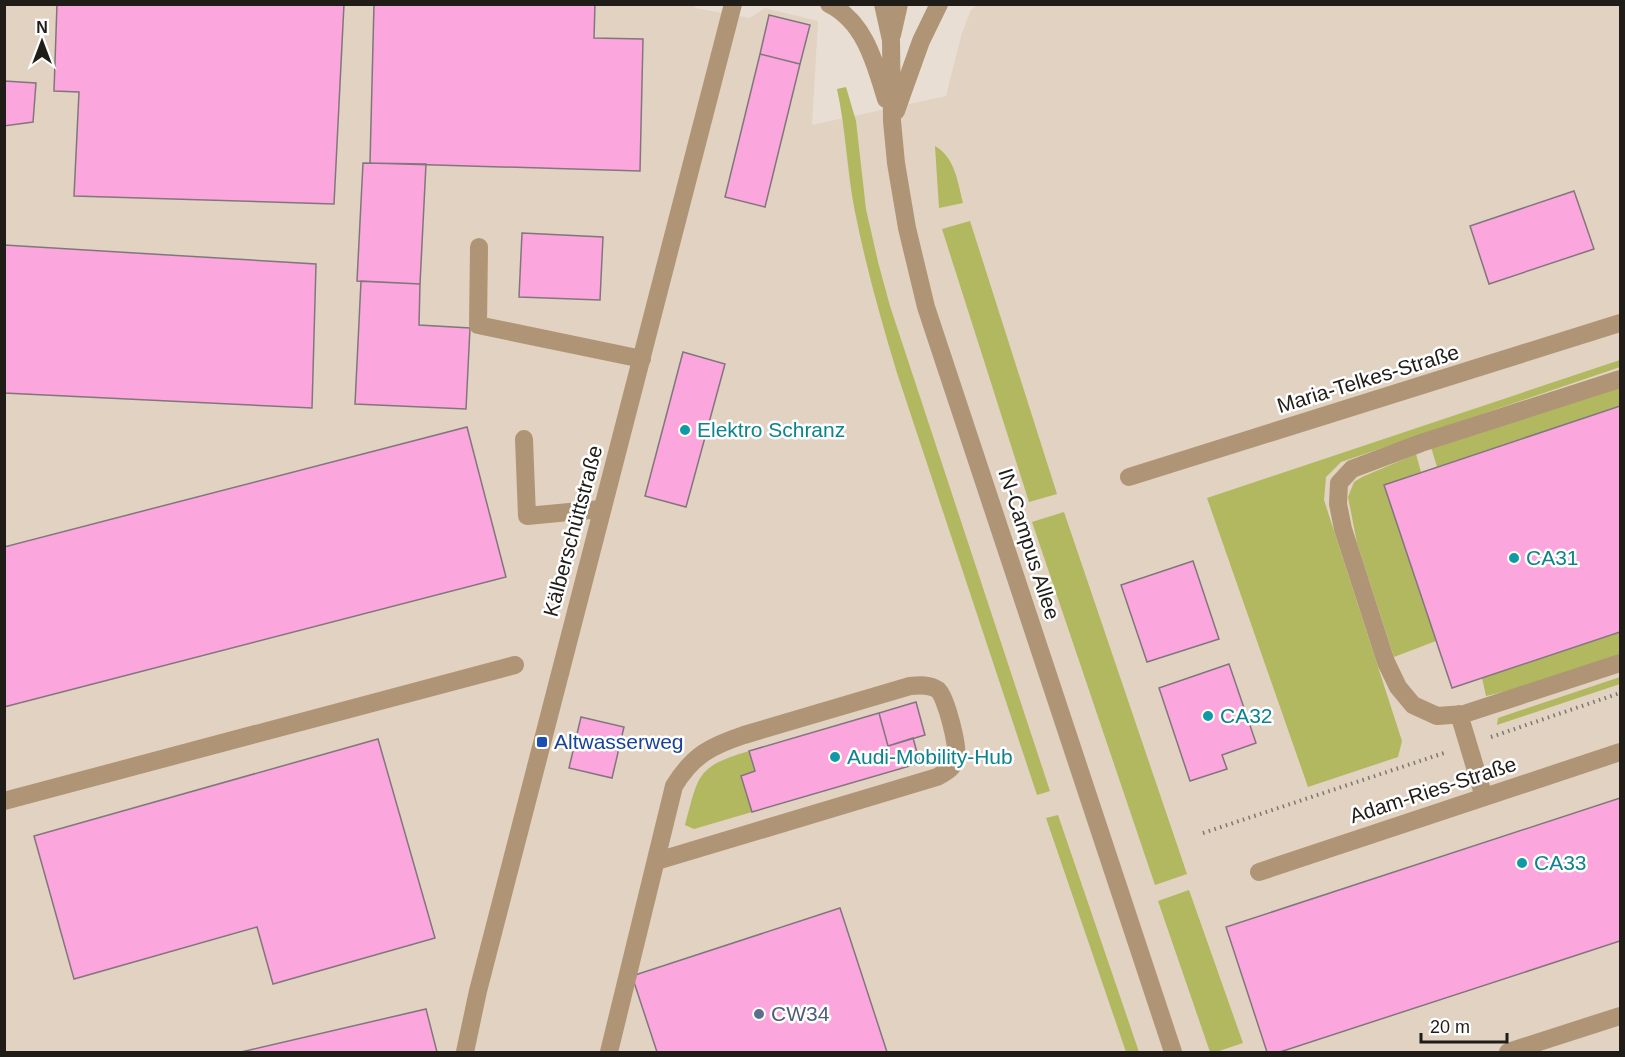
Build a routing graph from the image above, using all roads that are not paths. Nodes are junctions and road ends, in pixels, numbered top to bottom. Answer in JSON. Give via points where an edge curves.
{"nodes":[{"id":1,"x":745,"y":4,"type":"edge"},
{"id":2,"x":829,"y":4,"type":"edge"},
{"id":3,"x":883,"y":4,"type":"edge"},
{"id":4,"x":899,"y":4,"type":"edge"},
{"id":5,"x":939,"y":4,"type":"edge"},
{"id":6,"x":731,"y":13,"type":"edge"},
{"id":7,"x":891,"y":40,"type":"junction"},
{"id":8,"x":892,"y":121,"type":"junction"},
{"id":9,"x":479,"y":247,"type":"dead end"},
{"id":10,"x":1620,"y":323,"type":"edge"},
{"id":11,"x":642,"y":359,"type":"junction"},
{"id":12,"x":1620,"y":379,"type":"edge"},
{"id":13,"x":524,"y":439,"type":"dead end"},
{"id":14,"x":1129,"y":477,"type":"dead end"},
{"id":15,"x":601,"y":509,"type":"junction"},
{"id":16,"x":1620,"y":663,"type":"edge"},
{"id":17,"x":514,"y":665,"type":"dead end"},
{"id":18,"x":1459,"y":714,"type":"junction"},
{"id":19,"x":1620,"y":752,"type":"edge"},
{"id":20,"x":1484,"y":797,"type":"junction"},
{"id":21,"x":4,"y":801,"type":"edge"},
{"id":22,"x":657,"y":861,"type":"junction"},
{"id":23,"x":1259,"y":872,"type":"dead end"},
{"id":24,"x":1620,"y":1016,"type":"edge"},
{"id":25,"x":465,"y":1053,"type":"edge"},
{"id":26,"x":609,"y":1053,"type":"edge"},
{"id":27,"x":1173,"y":1053,"type":"edge"},
{"id":28,"x":1508,"y":1053,"type":"edge"}],
"edges":[{"from":1,"to":6,"type":"street","name":"Kälberschüttstraße"},
{"from":2,"to":8,"type":"street","via":[[847,16],[868,46]]},
{"from":3,"to":7,"type":"street","name":"IN-Campus Allee"},
{"from":4,"to":7,"type":"street","name":"IN-Campus Allee"},
{"from":5,"to":8,"type":"street"},
{"from":6,"to":11,"type":"street","name":"Kälberschüttstraße"},
{"from":7,"to":8,"type":"street","name":"IN-Campus Allee"},
{"from":8,"to":27,"type":"street","name":"IN-Campus Allee","via":[[902,199],[927,307]]},
{"from":9,"to":11,"type":"street","via":[[478,325]]},
{"from":10,"to":14,"type":"street","name":"Maria-Telkes-Straße"},
{"from":11,"to":15,"type":"street","name":"Kälberschüttstraße"},
{"from":12,"to":18,"type":"street","via":[[1421,443],[1352,469],[1339,483],[1343,529],[1386,662],[1398,687],[1413,705],[1437,716]]},
{"from":13,"to":15,"type":"street","via":[[527,516]]},
{"from":15,"to":25,"type":"street","name":"Kälberschüttstraße"},
{"from":16,"to":18,"type":"street"},
{"from":17,"to":21,"type":"street"},
{"from":18,"to":20,"type":"street"},
{"from":19,"to":20,"type":"street","name":"Adam-Ries-Straße"},
{"from":20,"to":23,"type":"street","name":"Adam-Ries-Straße"},
{"from":22,"to":22,"type":"street","via":[[937,777],[952,768],[957,749],[943,698],[930,687],[910,686],[718,744],[698,756],[674,786]]},
{"from":22,"to":26,"type":"street"},
{"from":24,"to":28,"type":"street"}]}
